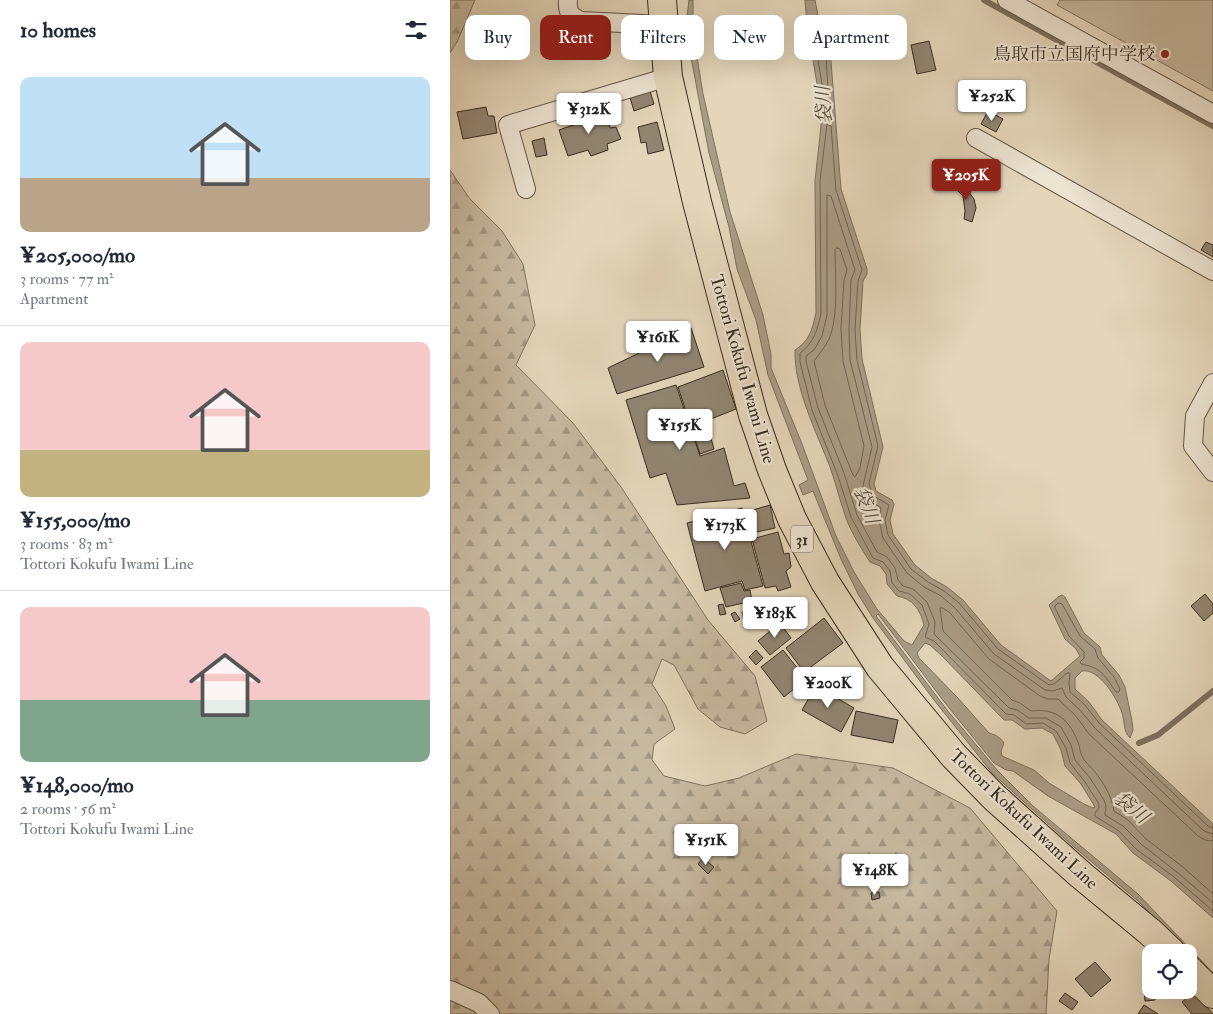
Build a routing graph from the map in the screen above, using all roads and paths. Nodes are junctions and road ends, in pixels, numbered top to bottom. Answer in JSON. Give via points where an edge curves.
{"nodes":[{"id":1,"x":568,"y":0,"type":"edge"},
{"id":2,"x":1007,"y":0,"type":"edge"},
{"id":3,"x":663,"y":13,"type":"edge"},
{"id":4,"x":668,"y":77,"type":"junction"},
{"id":5,"x":1213,"y":114,"type":"edge"},
{"id":6,"x":976,"y":138,"type":"dead end"},
{"id":7,"x":526,"y":190,"type":"dead end"},
{"id":8,"x":1213,"y":271,"type":"edge"},
{"id":9,"x":1213,"y":383,"type":"edge"},
{"id":10,"x":1213,"y":472,"type":"edge"},
{"id":11,"x":1163,"y":944,"type":"edge"},
{"id":12,"x":1197,"y":978,"type":"edge"},
{"id":13,"x":450,"y":990,"type":"edge"},
{"id":14,"x":1213,"y":994,"type":"edge"},
{"id":15,"x":490,"y":1014,"type":"edge"}],
"edges":[{"from":1,"to":3,"type":"street","via":[[571,17],[581,21]]},
{"from":2,"to":5,"type":"street"},
{"from":3,"to":4,"type":"main road","name":"Tottori Kokufu Iwami Line","number":"31"},
{"from":4,"to":7,"type":"street","via":[[508,125]]},
{"from":4,"to":11,"type":"main road","name":"Tottori Kokufu Iwami Line","number":"31","via":[[753,415],[792,520],[825,582],[880,667],[954,756],[1081,875]]},
{"from":6,"to":8,"type":"street"},
{"from":9,"to":10,"type":"street","via":[[1195,416],[1193,446]]},
{"from":12,"to":14,"type":"main road"},
{"from":13,"to":15,"type":"street","via":[[479,1003]]}]}
